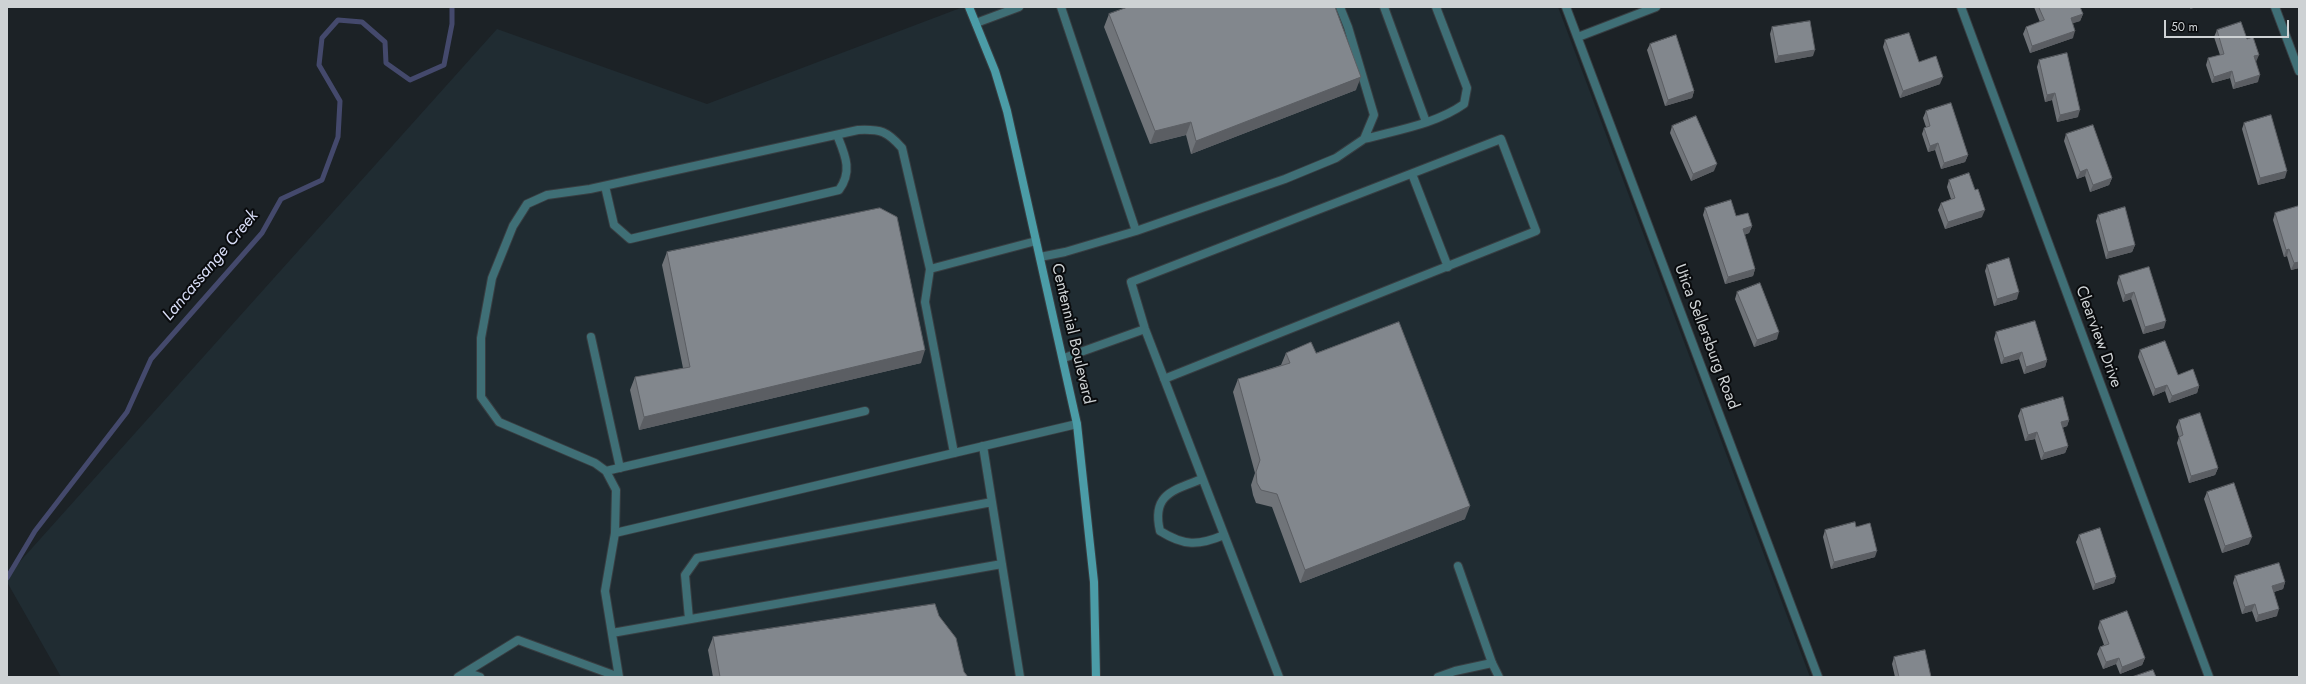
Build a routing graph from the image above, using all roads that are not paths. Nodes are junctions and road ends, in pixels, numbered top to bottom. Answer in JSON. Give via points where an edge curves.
{"nodes":[{"id":1,"x":969,"y":7,"type":"edge"},
{"id":2,"x":1019,"y":7,"type":"edge"},
{"id":3,"x":1061,"y":7,"type":"edge"},
{"id":4,"x":1340,"y":7,"type":"edge"},
{"id":5,"x":1384,"y":7,"type":"edge"},
{"id":6,"x":1436,"y":7,"type":"edge"},
{"id":7,"x":1566,"y":7,"type":"edge"},
{"id":8,"x":1656,"y":7,"type":"edge"},
{"id":9,"x":1961,"y":7,"type":"edge"},
{"id":10,"x":2275,"y":7,"type":"edge"},
{"id":11,"x":976,"y":23,"type":"junction"},
{"id":12,"x":1578,"y":37,"type":"junction"},
{"id":13,"x":2299,"y":71,"type":"edge"},
{"id":14,"x":1426,"y":122,"type":"junction"},
{"id":15,"x":837,"y":135,"type":"junction"},
{"id":16,"x":1364,"y":139,"type":"junction"},
{"id":17,"x":1412,"y":174,"type":"junction"},
{"id":18,"x":605,"y":186,"type":"junction"},
{"id":19,"x":1136,"y":231,"type":"junction"},
{"id":20,"x":1036,"y":241,"type":"junction"},
{"id":21,"x":1040,"y":257,"type":"junction"},
{"id":22,"x":1448,"y":267,"type":"junction"},
{"id":23,"x":930,"y":269,"type":"junction"},
{"id":24,"x":1144,"y":329,"type":"junction"},
{"id":25,"x":591,"y":337,"type":"dead end"},
{"id":26,"x":1064,"y":358,"type":"junction"},
{"id":27,"x":1164,"y":379,"type":"junction"},
{"id":28,"x":865,"y":411,"type":"dead end"},
{"id":29,"x":1077,"y":424,"type":"junction"},
{"id":30,"x":983,"y":446,"type":"junction"},
{"id":31,"x":954,"y":453,"type":"junction"},
{"id":32,"x":620,"y":468,"type":"junction"},
{"id":33,"x":606,"y":471,"type":"junction"},
{"id":34,"x":1202,"y":479,"type":"junction"},
{"id":35,"x":992,"y":502,"type":"junction"},
{"id":36,"x":615,"y":533,"type":"junction"},
{"id":37,"x":1224,"y":535,"type":"junction"},
{"id":38,"x":1002,"y":564,"type":"junction"},
{"id":39,"x":1458,"y":566,"type":"dead end"},
{"id":40,"x":689,"y":619,"type":"junction"},
{"id":41,"x":612,"y":633,"type":"junction"},
{"id":42,"x":1492,"y":662,"type":"junction"},
{"id":43,"x":466,"y":672,"type":"junction"},
{"id":44,"x":458,"y":677,"type":"edge"},
{"id":45,"x":480,"y":677,"type":"edge"},
{"id":46,"x":619,"y":677,"type":"edge"},
{"id":47,"x":1020,"y":677,"type":"edge"},
{"id":48,"x":1096,"y":677,"type":"edge"},
{"id":49,"x":1279,"y":677,"type":"edge"},
{"id":50,"x":1438,"y":677,"type":"edge"},
{"id":51,"x":1499,"y":677,"type":"edge"},
{"id":52,"x":1818,"y":677,"type":"edge"},
{"id":53,"x":2208,"y":677,"type":"edge"}],
"edges":[{"from":1,"to":11,"type":"street","name":"Centennial Boulevard"},
{"from":2,"to":11,"type":"street"},
{"from":3,"to":19,"type":"street"},
{"from":4,"to":16,"type":"street","via":[[1374,115]]},
{"from":5,"to":14,"type":"street"},
{"from":6,"to":14,"type":"street","via":[[1467,88],[1464,104]]},
{"from":7,"to":12,"type":"street","name":"Utica Sellersburg Road"},
{"from":8,"to":12,"type":"street"},
{"from":9,"to":53,"type":"street","name":"Clearview Drive"},
{"from":10,"to":13,"type":"street"},
{"from":11,"to":20,"type":"street","name":"Centennial Boulevard","via":[[1007,111]]},
{"from":12,"to":52,"type":"street","name":"Utica Sellersburg Road"},
{"from":14,"to":16,"type":"street"},
{"from":15,"to":18,"type":"street"},
{"from":15,"to":18,"type":"street","via":[[847,161],[846,180],[839,190],[630,238],[614,225]]},
{"from":15,"to":23,"type":"street","via":[[876,129],[889,134],[902,148]]},
{"from":16,"to":19,"type":"street","via":[[1336,158],[1285,179]]},
{"from":17,"to":22,"type":"street"},
{"from":17,"to":22,"type":"street","via":[[1501,139],[1536,231]]},
{"from":17,"to":24,"type":"street","via":[[1131,282]]},
{"from":18,"to":33,"type":"street","via":[[547,195],[527,204],[513,226],[492,278],[481,338],[481,397],[499,422],[595,463]]},
{"from":19,"to":21,"type":"street"},
{"from":20,"to":21,"type":"street","name":"Centennial Boulevard"},
{"from":20,"to":23,"type":"street"},
{"from":21,"to":26,"type":"street","name":"Centennial Boulevard"},
{"from":22,"to":27,"type":"street"},
{"from":23,"to":31,"type":"street","via":[[925,302]]},
{"from":24,"to":26,"type":"street"},
{"from":24,"to":27,"type":"street"},
{"from":25,"to":32,"type":"street"},
{"from":26,"to":29,"type":"street","name":"Centennial Boulevard"},
{"from":27,"to":34,"type":"street"},
{"from":28,"to":32,"type":"street"},
{"from":29,"to":30,"type":"street"},
{"from":29,"to":48,"type":"street","name":"Centennial Boulevard","via":[[1094,582]]},
{"from":30,"to":31,"type":"street"},
{"from":30,"to":35,"type":"street"},
{"from":31,"to":36,"type":"street"},
{"from":32,"to":33,"type":"street"},
{"from":33,"to":36,"type":"street","via":[[616,490]]},
{"from":34,"to":37,"type":"street"},
{"from":34,"to":37,"type":"street","via":[[1173,490],[1163,498],[1156,516],[1160,531],[1191,544]]},
{"from":35,"to":38,"type":"street"},
{"from":35,"to":40,"type":"street","via":[[696,558],[685,575]]},
{"from":36,"to":41,"type":"street","via":[[605,591]]},
{"from":37,"to":49,"type":"street"},
{"from":38,"to":40,"type":"street"},
{"from":38,"to":47,"type":"street"},
{"from":39,"to":42,"type":"street"},
{"from":40,"to":41,"type":"street"},
{"from":41,"to":46,"type":"street"},
{"from":42,"to":50,"type":"street","via":[[1455,670]]},
{"from":42,"to":51,"type":"street"},
{"from":43,"to":44,"type":"street"},
{"from":43,"to":45,"type":"street"},
{"from":43,"to":46,"type":"street","via":[[518,640]]}]}
